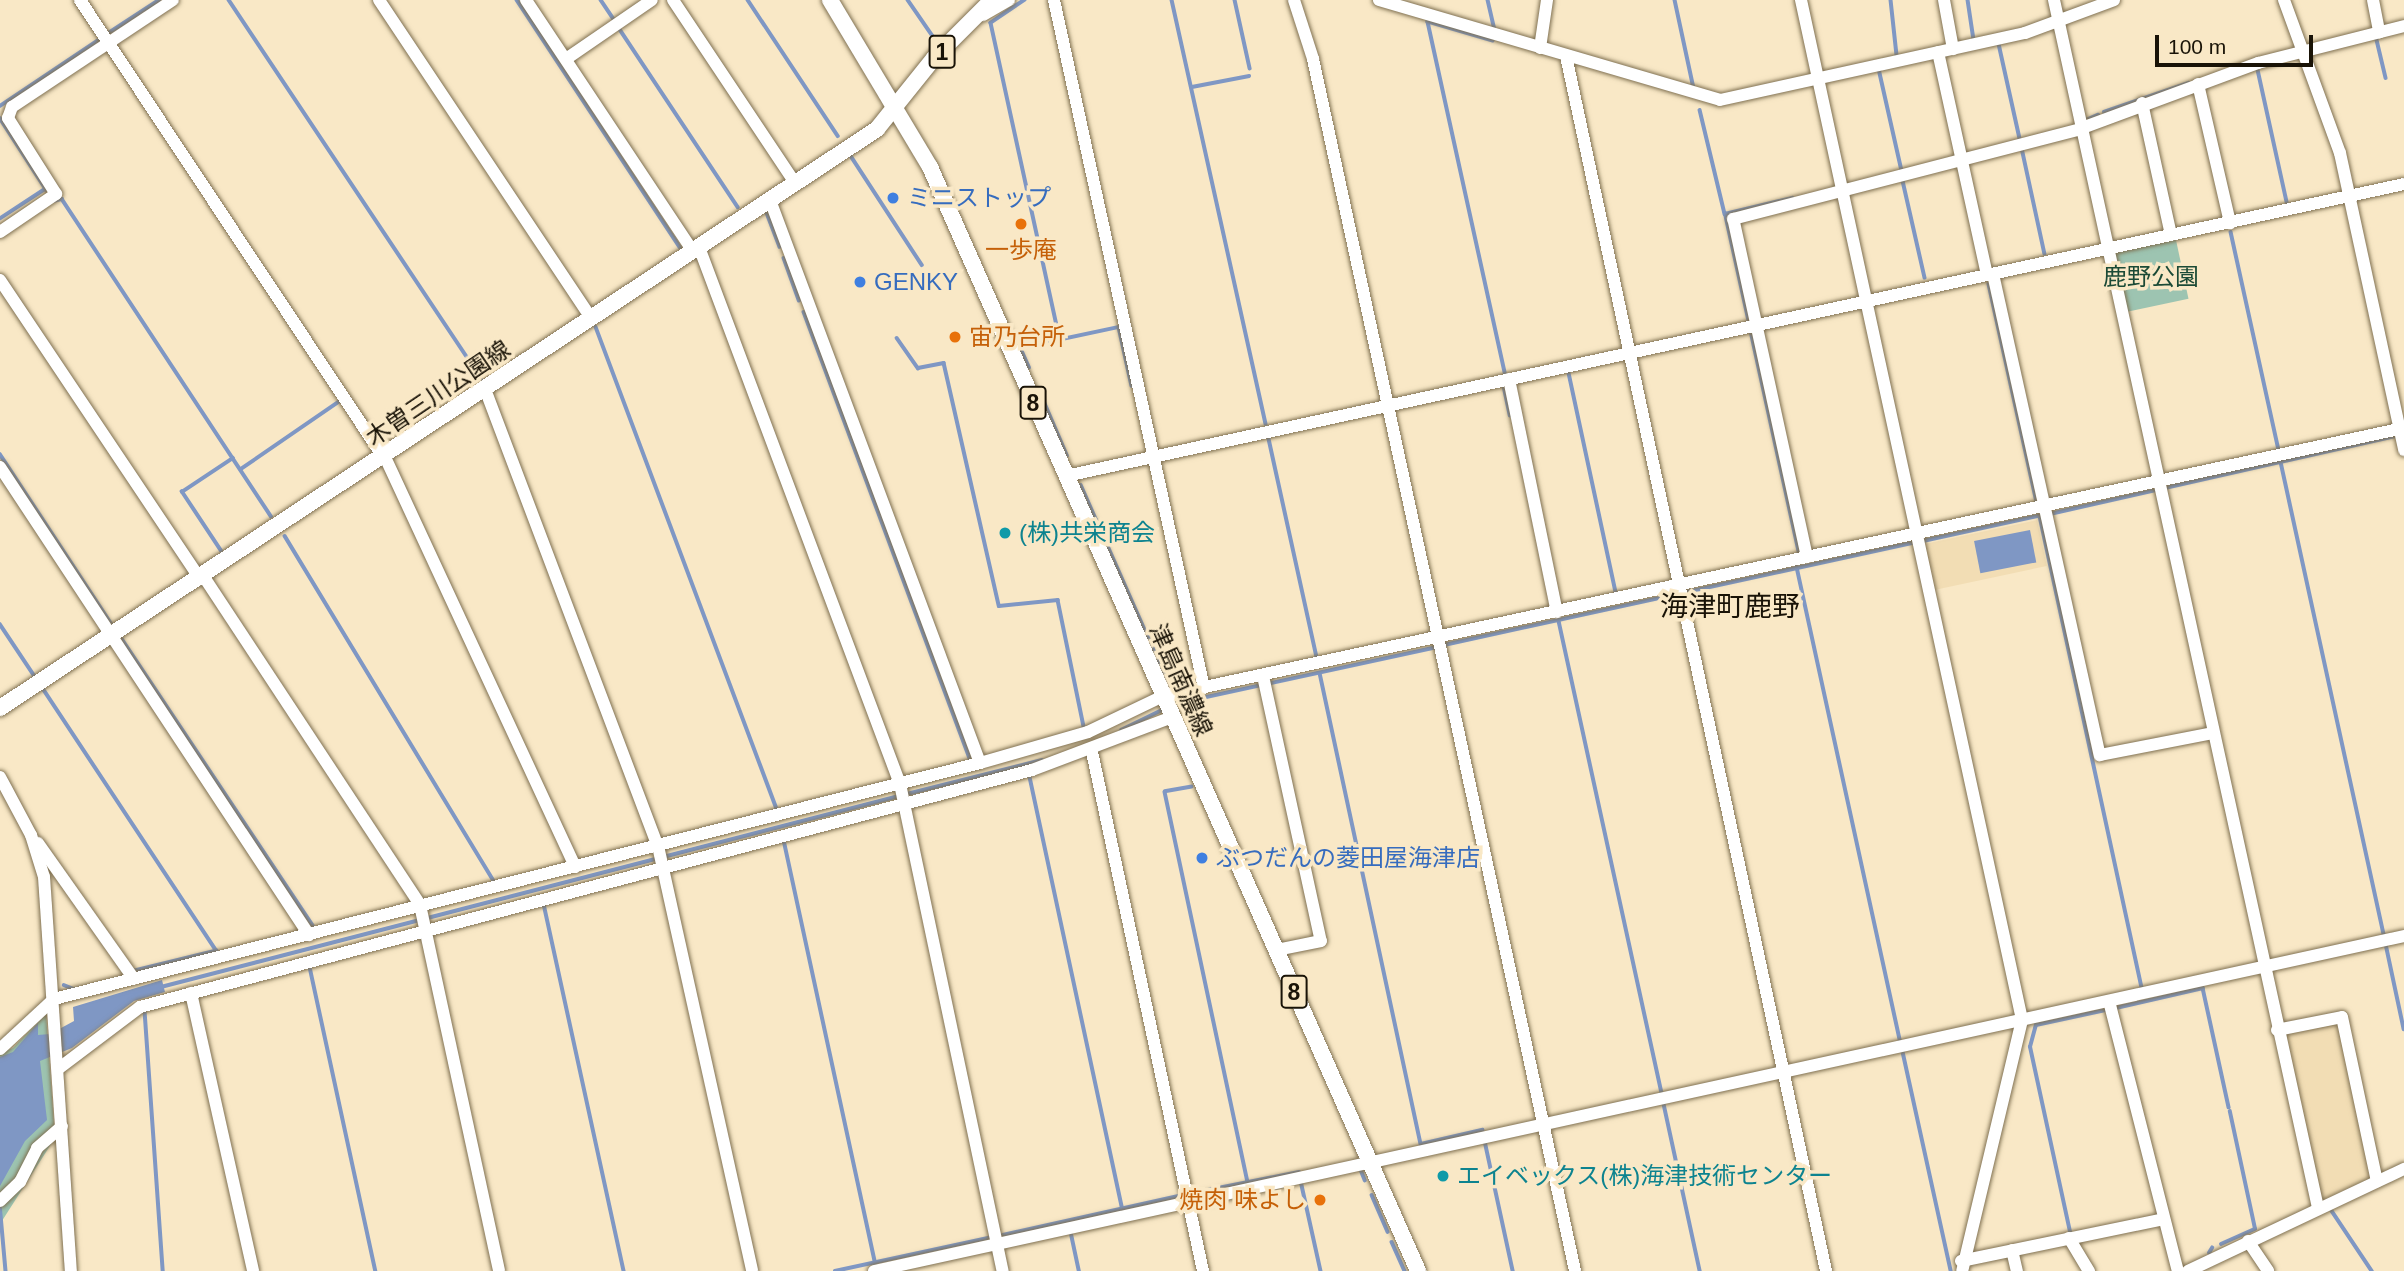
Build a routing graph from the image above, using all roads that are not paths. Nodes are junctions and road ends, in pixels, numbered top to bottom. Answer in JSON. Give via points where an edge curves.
{"nodes":[{"id":1,"x":80,"y":0,"type":"edge"},
{"id":2,"x":173,"y":0,"type":"edge"},
{"id":3,"x":379,"y":0,"type":"edge"},
{"id":4,"x":526,"y":0,"type":"edge"},
{"id":5,"x":652,"y":0,"type":"edge"},
{"id":6,"x":673,"y":0,"type":"edge"},
{"id":7,"x":830,"y":0,"type":"edge"},
{"id":8,"x":1009,"y":0,"type":"edge"},
{"id":9,"x":1054,"y":0,"type":"edge"},
{"id":10,"x":1294,"y":0,"type":"edge"},
{"id":11,"x":1379,"y":0,"type":"edge"},
{"id":12,"x":1424,"y":0,"type":"edge"},
{"id":13,"x":1547,"y":0,"type":"edge"},
{"id":14,"x":1801,"y":0,"type":"edge"},
{"id":15,"x":1944,"y":0,"type":"edge"},
{"id":16,"x":2054,"y":0,"type":"edge"},
{"id":17,"x":2114,"y":0,"type":"edge"},
{"id":18,"x":2284,"y":0,"type":"edge"},
{"id":19,"x":2373,"y":0,"type":"edge"},
{"id":20,"x":987,"y":6,"type":"edge"},
{"id":21,"x":1427,"y":15,"type":"junction"},
{"id":22,"x":2060,"y":23,"type":"junction"},
{"id":23,"x":2404,"y":26,"type":"edge"},
{"id":24,"x":2379,"y":32,"type":"junction"},
{"id":25,"x":108,"y":43,"type":"junction"},
{"id":26,"x":1540,"y":48,"type":"junction"},
{"id":27,"x":1953,"y":49,"type":"junction"},
{"id":28,"x":1938,"y":52,"type":"junction"},
{"id":29,"x":2304,"y":52,"type":"junction"},
{"id":30,"x":1566,"y":56,"type":"junction"},
{"id":31,"x":566,"y":59,"type":"junction"},
{"id":32,"x":1818,"y":78,"type":"junction"},
{"id":33,"x":2198,"y":84,"type":"junction"},
{"id":34,"x":2143,"y":103,"type":"junction"},
{"id":35,"x":898,"y":109,"type":"junction"},
{"id":36,"x":2082,"y":128,"type":"junction"},
{"id":37,"x":1961,"y":156,"type":"junction"},
{"id":38,"x":795,"y":183,"type":"junction"},
{"id":39,"x":2404,"y":184,"type":"edge"},
{"id":40,"x":1842,"y":187,"type":"junction"},
{"id":41,"x":2349,"y":195,"type":"junction"},
{"id":42,"x":771,"y":200,"type":"junction"},
{"id":43,"x":2230,"y":223,"type":"junction"},
{"id":44,"x":0,"y":232,"type":"edge"},
{"id":45,"x":2171,"y":235,"type":"junction"},
{"id":46,"x":696,"y":249,"type":"junction"},
{"id":47,"x":2108,"y":249,"type":"junction"},
{"id":48,"x":1990,"y":274,"type":"junction"},
{"id":49,"x":0,"y":280,"type":"edge"},
{"id":50,"x":1866,"y":301,"type":"junction"},
{"id":51,"x":591,"y":318,"type":"junction"},
{"id":52,"x":1752,"y":326,"type":"junction"},
{"id":53,"x":1626,"y":353,"type":"junction"},
{"id":54,"x":1508,"y":379,"type":"junction"},
{"id":55,"x":485,"y":388,"type":"junction"},
{"id":56,"x":1387,"y":405,"type":"junction"},
{"id":57,"x":2402,"y":435,"type":"edge"},
{"id":58,"x":1155,"y":456,"type":"junction"},
{"id":59,"x":384,"y":458,"type":"junction"},
{"id":60,"x":0,"y":467,"type":"edge"},
{"id":61,"x":1066,"y":476,"type":"junction"},
{"id":62,"x":2159,"y":486,"type":"junction"},
{"id":63,"x":2045,"y":511,"type":"junction"},
{"id":64,"x":1917,"y":539,"type":"junction"},
{"id":65,"x":1803,"y":558,"type":"junction"},
{"id":66,"x":202,"y":578,"type":"junction"},
{"id":67,"x":1679,"y":591,"type":"junction"},
{"id":68,"x":1557,"y":612,"type":"junction"},
{"id":69,"x":113,"y":637,"type":"junction"},
{"id":70,"x":1438,"y":643,"type":"junction"},
{"id":71,"x":1264,"y":681,"type":"junction"},
{"id":72,"x":1205,"y":688,"type":"junction"},
{"id":73,"x":1168,"y":706,"type":"junction"},
{"id":74,"x":0,"y":708,"type":"edge"},
{"id":75,"x":2213,"y":733,"type":"junction"},
{"id":76,"x":1092,"y":752,"type":"junction"},
{"id":77,"x":980,"y":764,"type":"junction"},
{"id":78,"x":0,"y":777,"type":"edge"},
{"id":79,"x":900,"y":785,"type":"junction"},
{"id":80,"x":904,"y":802,"type":"junction"},
{"id":81,"x":31,"y":835,"type":"junction"},
{"id":82,"x":659,"y":847,"type":"junction"},
{"id":83,"x":663,"y":864,"type":"junction"},
{"id":84,"x":575,"y":867,"type":"junction"},
{"id":85,"x":421,"y":907,"type":"junction"},
{"id":86,"x":424,"y":925,"type":"junction"},
{"id":87,"x":309,"y":934,"type":"junction"},
{"id":88,"x":2404,"y":936,"type":"edge"},
{"id":89,"x":1276,"y":950,"type":"junction"},
{"id":90,"x":2263,"y":967,"type":"junction"},
{"id":91,"x":134,"y":979,"type":"junction"},
{"id":92,"x":191,"y":993,"type":"junction"},
{"id":93,"x":54,"y":999,"type":"junction"},
{"id":94,"x":2109,"y":1001,"type":"junction"},
{"id":95,"x":2022,"y":1020,"type":"junction"},
{"id":96,"x":2277,"y":1030,"type":"junction"},
{"id":97,"x":0,"y":1049,"type":"edge"},
{"id":98,"x":58,"y":1069,"type":"junction"},
{"id":99,"x":1783,"y":1072,"type":"junction"},
{"id":100,"x":1543,"y":1124,"type":"junction"},
{"id":101,"x":62,"y":1126,"type":"junction"},
{"id":102,"x":1370,"y":1163,"type":"junction"},
{"id":103,"x":2404,"y":1169,"type":"edge"},
{"id":104,"x":2377,"y":1181,"type":"junction"},
{"id":105,"x":3,"y":1200,"type":"edge"},
{"id":106,"x":1189,"y":1202,"type":"junction"},
{"id":107,"x":2318,"y":1208,"type":"junction"},
{"id":108,"x":2164,"y":1219,"type":"junction"},
{"id":109,"x":2068,"y":1238,"type":"junction"},
{"id":110,"x":2248,"y":1241,"type":"junction"},
{"id":111,"x":1001,"y":1244,"type":"junction"},
{"id":112,"x":2012,"y":1250,"type":"junction"},
{"id":113,"x":1961,"y":1266,"type":"edge"},
{"id":114,"x":71,"y":1271,"type":"edge"},
{"id":115,"x":253,"y":1271,"type":"edge"},
{"id":116,"x":499,"y":1271,"type":"edge"},
{"id":117,"x":752,"y":1271,"type":"edge"},
{"id":118,"x":874,"y":1271,"type":"edge"},
{"id":119,"x":1003,"y":1271,"type":"edge"},
{"id":120,"x":1203,"y":1271,"type":"edge"},
{"id":121,"x":1418,"y":1271,"type":"edge"},
{"id":122,"x":1575,"y":1271,"type":"edge"},
{"id":123,"x":1826,"y":1271,"type":"edge"},
{"id":124,"x":2017,"y":1271,"type":"edge"},
{"id":125,"x":2089,"y":1271,"type":"edge"},
{"id":126,"x":2178,"y":1271,"type":"edge"},
{"id":127,"x":2188,"y":1271,"type":"edge"},
{"id":128,"x":2268,"y":1271,"type":"edge"}],
"edges":[{"from":1,"to":25,"type":"street"},
{"from":2,"to":25,"type":"street"},
{"from":3,"to":51,"type":"street"},
{"from":4,"to":31,"type":"street"},
{"from":5,"to":31,"type":"street"},
{"from":6,"to":38,"type":"street"},
{"from":7,"to":35,"type":"main road","name":"津島南濃線"},
{"from":8,"to":20,"type":"street"},
{"from":9,"to":58,"type":"street"},
{"from":10,"to":56,"type":"street"},
{"from":11,"to":21,"type":"street"},
{"from":12,"to":21,"type":"street"},
{"from":13,"to":26,"type":"street"},
{"from":14,"to":32,"type":"street"},
{"from":15,"to":27,"type":"street"},
{"from":16,"to":22,"type":"street"},
{"from":17,"to":22,"type":"street"},
{"from":18,"to":29,"type":"street"},
{"from":19,"to":24,"type":"street"},
{"from":20,"to":35,"type":"main road","number":"1","via":[[934,58]]},
{"from":21,"to":26,"type":"street"},
{"from":22,"to":27,"type":"street"},
{"from":22,"to":36,"type":"street"},
{"from":23,"to":24,"type":"street"},
{"from":24,"to":29,"type":"street"},
{"from":25,"to":44,"type":"street","via":[[12,107],[8,118],[57,194]]},
{"from":25,"to":59,"type":"street"},
{"from":26,"to":30,"type":"street"},
{"from":27,"to":28,"type":"street"},
{"from":28,"to":32,"type":"street"},
{"from":28,"to":37,"type":"street"},
{"from":29,"to":33,"type":"street"},
{"from":29,"to":41,"type":"street","via":[[2327,107]]},
{"from":30,"to":32,"type":"street","via":[[1720,100]]},
{"from":30,"to":53,"type":"street"},
{"from":31,"to":46,"type":"street"},
{"from":32,"to":40,"type":"street"},
{"from":33,"to":34,"type":"street"},
{"from":33,"to":43,"type":"street"},
{"from":34,"to":36,"type":"street"},
{"from":34,"to":45,"type":"street"},
{"from":35,"to":38,"type":"main road","name":"木曽三川公園線"},
{"from":35,"to":61,"type":"main road","name":"津島南濃線","number":"8","via":[[930,167]]},
{"from":36,"to":37,"type":"street"},
{"from":36,"to":47,"type":"street"},
{"from":37,"to":40,"type":"street"},
{"from":37,"to":48,"type":"street"},
{"from":38,"to":42,"type":"main road","name":"木曽三川公園線"},
{"from":39,"to":41,"type":"street"},
{"from":40,"to":50,"type":"street"},
{"from":40,"to":52,"type":"street","via":[[1734,219]]},
{"from":41,"to":43,"type":"street"},
{"from":41,"to":57,"type":"street"},
{"from":42,"to":46,"type":"main road","name":"木曽三川公園線"},
{"from":42,"to":77,"type":"street"},
{"from":43,"to":45,"type":"street"},
{"from":45,"to":47,"type":"street"},
{"from":46,"to":51,"type":"main road","name":"木曽三川公園線"},
{"from":46,"to":79,"type":"street"},
{"from":47,"to":48,"type":"street"},
{"from":47,"to":62,"type":"street"},
{"from":48,"to":50,"type":"street"},
{"from":48,"to":63,"type":"street"},
{"from":49,"to":66,"type":"street"},
{"from":50,"to":52,"type":"street"},
{"from":50,"to":64,"type":"street"},
{"from":51,"to":55,"type":"main road","name":"木曽三川公園線"},
{"from":52,"to":53,"type":"street"},
{"from":52,"to":65,"type":"street"},
{"from":53,"to":54,"type":"street"},
{"from":53,"to":67,"type":"street"},
{"from":54,"to":56,"type":"street"},
{"from":54,"to":68,"type":"street"},
{"from":55,"to":59,"type":"main road","name":"木曽三川公園線"},
{"from":55,"to":82,"type":"street"},
{"from":56,"to":58,"type":"street"},
{"from":56,"to":70,"type":"street"},
{"from":57,"to":62,"type":"street"},
{"from":58,"to":61,"type":"street"},
{"from":58,"to":72,"type":"street"},
{"from":59,"to":66,"type":"main road","name":"木曽三川公園線"},
{"from":59,"to":84,"type":"street"},
{"from":60,"to":69,"type":"street"},
{"from":61,"to":73,"type":"main road","name":"津島南濃線","number":"8"},
{"from":62,"to":63,"type":"street"},
{"from":62,"to":75,"type":"street"},
{"from":63,"to":64,"type":"street"},
{"from":63,"to":75,"type":"street","via":[[2100,755]]},
{"from":64,"to":65,"type":"street"},
{"from":64,"to":95,"type":"street"},
{"from":65,"to":67,"type":"street"},
{"from":66,"to":69,"type":"main road","name":"木曽三川公園線"},
{"from":66,"to":85,"type":"street"},
{"from":67,"to":68,"type":"street"},
{"from":67,"to":99,"type":"street"},
{"from":68,"to":70,"type":"street"},
{"from":69,"to":74,"type":"main road","name":"木曽三川公園線"},
{"from":69,"to":87,"type":"street"},
{"from":70,"to":71,"type":"street"},
{"from":70,"to":100,"type":"street"},
{"from":71,"to":72,"type":"street"},
{"from":71,"to":89,"type":"street","via":[[1321,941]]},
{"from":72,"to":73,"type":"street"},
{"from":73,"to":76,"type":"street"},
{"from":73,"to":77,"type":"street"},
{"from":73,"to":89,"type":"main road","name":"津島南濃線","number":"8"},
{"from":75,"to":90,"type":"street"},
{"from":76,"to":80,"type":"street"},
{"from":76,"to":106,"type":"street"},
{"from":77,"to":79,"type":"street"},
{"from":78,"to":81,"type":"street"},
{"from":79,"to":80,"type":"street"},
{"from":79,"to":82,"type":"street"},
{"from":80,"to":83,"type":"street"},
{"from":80,"to":111,"type":"street"},
{"from":81,"to":91,"type":"street"},
{"from":81,"to":93,"type":"street","via":[[44,877]]},
{"from":82,"to":83,"type":"street"},
{"from":82,"to":84,"type":"street"},
{"from":83,"to":86,"type":"street"},
{"from":83,"to":117,"type":"street"},
{"from":84,"to":85,"type":"street"},
{"from":85,"to":86,"type":"street"},
{"from":85,"to":87,"type":"street"},
{"from":86,"to":92,"type":"street"},
{"from":86,"to":116,"type":"street"},
{"from":87,"to":91,"type":"street"},
{"from":88,"to":90,"type":"street"},
{"from":89,"to":102,"type":"main road","name":"津島南濃線","number":"8"},
{"from":90,"to":94,"type":"street"},
{"from":90,"to":96,"type":"street"},
{"from":91,"to":93,"type":"street"},
{"from":92,"to":98,"type":"street","via":[[140,1007]]},
{"from":92,"to":115,"type":"street"},
{"from":93,"to":97,"type":"street"},
{"from":93,"to":98,"type":"street"},
{"from":94,"to":95,"type":"street"},
{"from":94,"to":108,"type":"street"},
{"from":95,"to":99,"type":"street"},
{"from":95,"to":113,"type":"street"},
{"from":96,"to":104,"type":"street","via":[[2342,1017]]},
{"from":96,"to":107,"type":"street"},
{"from":98,"to":101,"type":"street"},
{"from":99,"to":100,"type":"street"},
{"from":99,"to":123,"type":"street"},
{"from":100,"to":102,"type":"street"},
{"from":100,"to":122,"type":"street"},
{"from":101,"to":105,"type":"street","via":[[37,1149]]},
{"from":101,"to":114,"type":"street"},
{"from":102,"to":106,"type":"street"},
{"from":102,"to":121,"type":"main road","name":"津島南濃線","number":"8"},
{"from":103,"to":104,"type":"street"},
{"from":104,"to":107,"type":"street"},
{"from":106,"to":111,"type":"street"},
{"from":106,"to":120,"type":"street"},
{"from":107,"to":110,"type":"street"},
{"from":108,"to":109,"type":"street"},
{"from":108,"to":126,"type":"street"},
{"from":109,"to":112,"type":"street"},
{"from":109,"to":125,"type":"street"},
{"from":110,"to":127,"type":"street"},
{"from":110,"to":128,"type":"street"},
{"from":111,"to":118,"type":"street"},
{"from":111,"to":119,"type":"street"},
{"from":112,"to":113,"type":"street"},
{"from":112,"to":124,"type":"street"}]}
